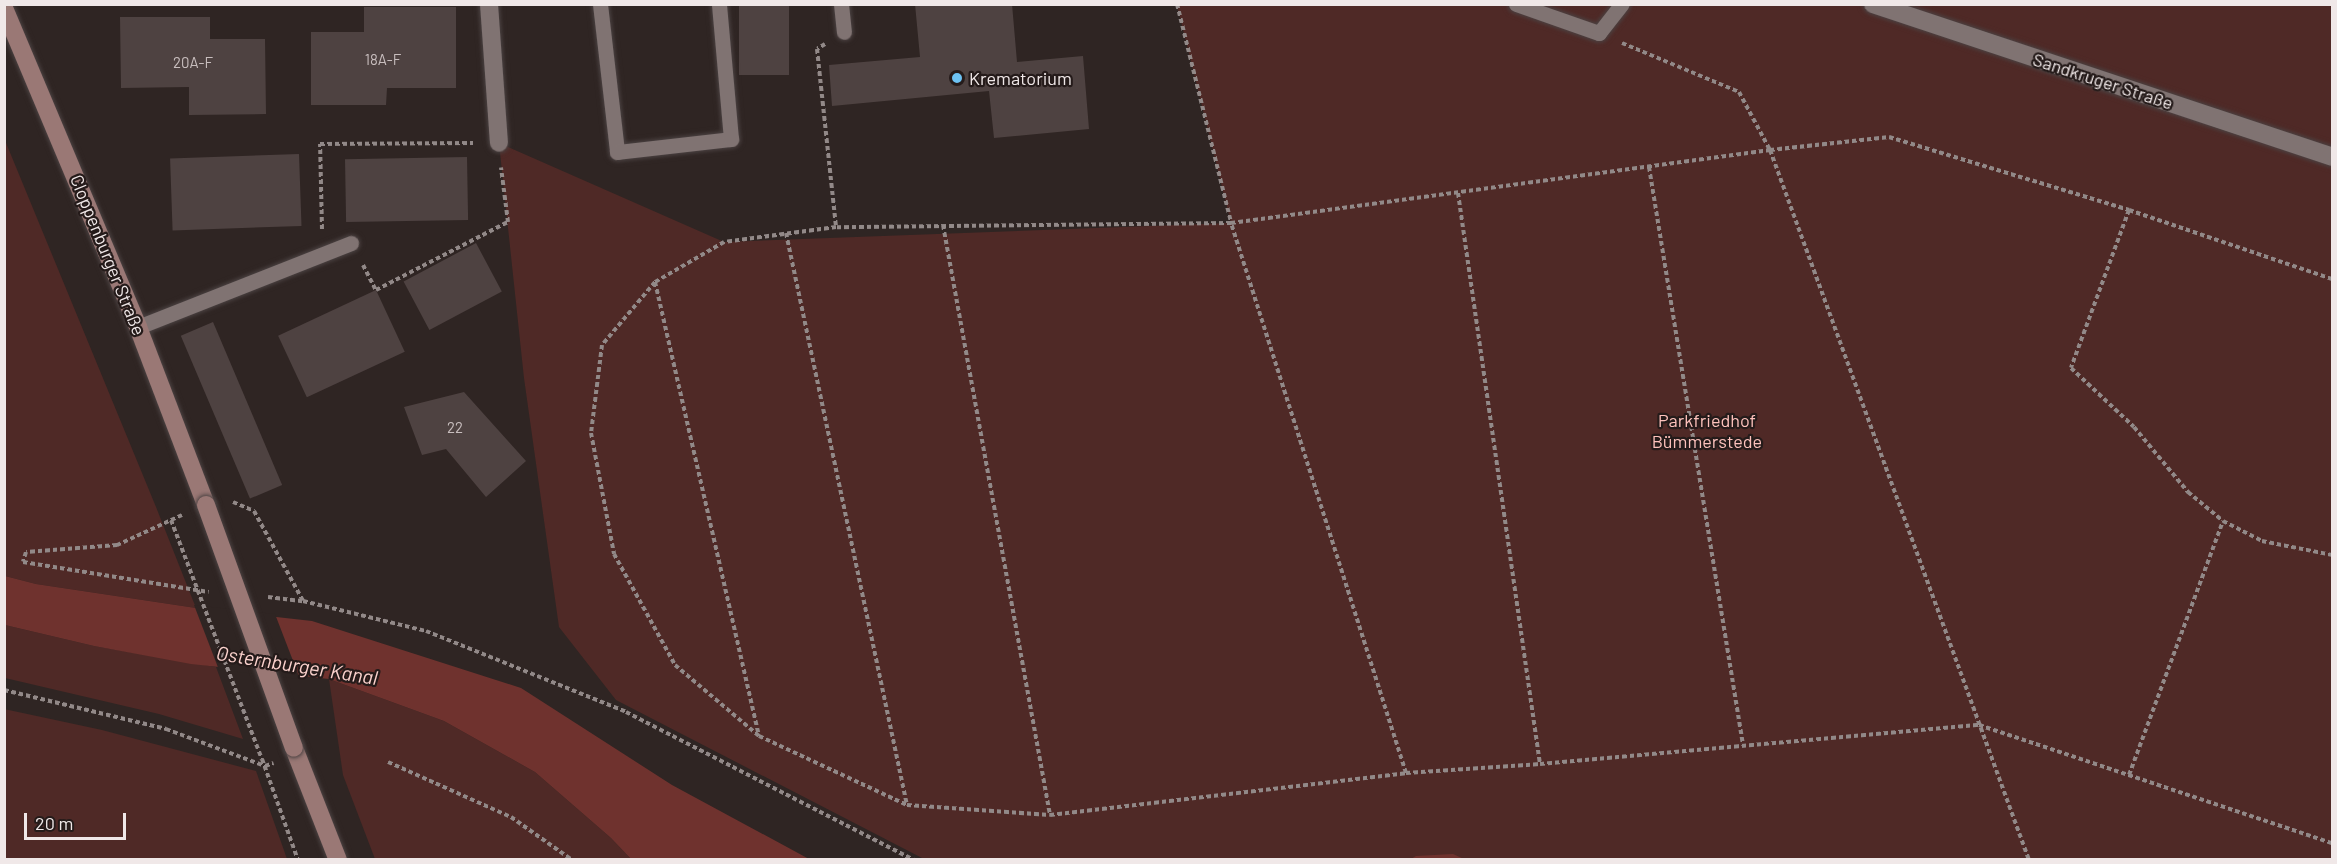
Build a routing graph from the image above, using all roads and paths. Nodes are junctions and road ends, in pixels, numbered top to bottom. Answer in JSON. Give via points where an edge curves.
{"nodes":[{"id":1,"x":489,"y":4,"type":"edge"},
{"id":2,"x":600,"y":4,"type":"edge"},
{"id":3,"x":719,"y":4,"type":"edge"},
{"id":4,"x":841,"y":4,"type":"edge"},
{"id":5,"x":1177,"y":4,"type":"edge"},
{"id":6,"x":1516,"y":4,"type":"edge"},
{"id":7,"x":1622,"y":4,"type":"edge"},
{"id":8,"x":1873,"y":4,"type":"edge"},
{"id":9,"x":4,"y":8,"type":"edge"},
{"id":10,"x":844,"y":32,"type":"joint"},
{"id":11,"x":1599,"y":33,"type":"junction"},
{"id":12,"x":499,"y":143,"type":"junction"},
{"id":13,"x":1770,"y":150,"type":"junction"},
{"id":14,"x":2332,"y":157,"type":"edge"},
{"id":15,"x":1649,"y":167,"type":"junction"},
{"id":16,"x":1458,"y":194,"type":"junction"},
{"id":17,"x":2129,"y":210,"type":"junction"},
{"id":18,"x":1231,"y":223,"type":"junction"},
{"id":19,"x":944,"y":225,"type":"junction"},
{"id":20,"x":836,"y":227,"type":"junction"},
{"id":21,"x":786,"y":232,"type":"junction"},
{"id":22,"x":351,"y":243,"type":"joint"},
{"id":23,"x":323,"y":254,"type":"junction"},
{"id":24,"x":2332,"y":279,"type":"edge"},
{"id":25,"x":655,"y":282,"type":"junction"},
{"id":26,"x":138,"y":327,"type":"junction"},
{"id":27,"x":229,"y":501,"type":"dead end"},
{"id":28,"x":2223,"y":521,"type":"junction"},
{"id":29,"x":2332,"y":555,"type":"edge"},
{"id":30,"x":238,"y":594,"type":"junction"},
{"id":31,"x":303,"y":601,"type":"junction"},
{"id":32,"x":4,"y":690,"type":"edge"},
{"id":33,"x":1979,"y":725,"type":"junction"},
{"id":34,"x":759,"y":736,"type":"junction"},
{"id":35,"x":1743,"y":745,"type":"junction"},
{"id":36,"x":388,"y":762,"type":"dead end"},
{"id":37,"x":1540,"y":764,"type":"junction"},
{"id":38,"x":265,"y":766,"type":"junction"},
{"id":39,"x":1406,"y":772,"type":"junction"},
{"id":40,"x":2129,"y":775,"type":"junction"},
{"id":41,"x":907,"y":805,"type":"junction"},
{"id":42,"x":1050,"y":815,"type":"junction"},
{"id":43,"x":2332,"y":843,"type":"edge"},
{"id":44,"x":298,"y":860,"type":"edge"},
{"id":45,"x":338,"y":860,"type":"edge"},
{"id":46,"x":572,"y":860,"type":"edge"},
{"id":47,"x":914,"y":860,"type":"edge"},
{"id":48,"x":2029,"y":860,"type":"edge"}],
"edges":[{"from":1,"to":12,"type":"street"},
{"from":2,"to":3,"type":"lane","via":[[617,152],[731,139]]},
{"from":4,"to":10,"type":"lane"},
{"from":5,"to":18,"type":"path"},
{"from":6,"to":11,"type":"lane"},
{"from":7,"to":11,"type":"lane"},
{"from":8,"to":14,"type":"street","name":"Sandkruger Straße"},
{"from":9,"to":26,"type":"main road","name":"Cloppenburger Straße"},
{"from":10,"to":20,"type":"path","via":[[817,49]]},
{"from":11,"to":13,"type":"path","via":[[1739,92]]},
{"from":12,"to":22,"type":"path","via":[[508,222],[376,290]]},
{"from":12,"to":23,"type":"path","via":[[320,144]]},
{"from":13,"to":15,"type":"path"},
{"from":13,"to":17,"type":"path","via":[[1889,137]]},
{"from":13,"to":33,"type":"path"},
{"from":15,"to":16,"type":"path"},
{"from":15,"to":35,"type":"path"},
{"from":16,"to":18,"type":"path"},
{"from":16,"to":37,"type":"path"},
{"from":17,"to":24,"type":"path"},
{"from":17,"to":28,"type":"path","via":[[2071,368],[2134,427],[2188,492]]},
{"from":18,"to":19,"type":"path"},
{"from":18,"to":39,"type":"path"},
{"from":19,"to":20,"type":"path"},
{"from":19,"to":42,"type":"path"},
{"from":20,"to":21,"type":"path"},
{"from":21,"to":25,"type":"path","via":[[724,242]]},
{"from":21,"to":41,"type":"path"},
{"from":22,"to":23,"type":"lane"},
{"from":23,"to":26,"type":"lane"},
{"from":25,"to":34,"type":"path"},
{"from":25,"to":34,"type":"path","via":[[602,345],[591,434],[614,554],[675,665]]},
{"from":26,"to":30,"type":"main road","name":"Cloppenburger Straße","bridge":true},
{"from":27,"to":31,"type":"path","via":[[254,511]]},
{"from":28,"to":29,"type":"path","via":[[2262,541]]},
{"from":28,"to":40,"type":"path"},
{"from":30,"to":31,"type":"path"},
{"from":30,"to":38,"type":"path","bridge":true,"via":[[184,589],[23,562],[26,552],[117,545],[171,520],[262,759]]},
{"from":30,"to":45,"type":"main road","name":"Cloppenburger Straße","bridge":true},
{"from":31,"to":47,"type":"path","via":[[426,631],[626,712]]},
{"from":32,"to":38,"type":"path","via":[[166,729]]},
{"from":33,"to":35,"type":"path"},
{"from":33,"to":40,"type":"path"},
{"from":33,"to":48,"type":"path"},
{"from":34,"to":41,"type":"path"},
{"from":35,"to":37,"type":"path"},
{"from":36,"to":46,"type":"path","via":[[511,817]]},
{"from":37,"to":39,"type":"path"},
{"from":38,"to":44,"type":"path"},
{"from":39,"to":42,"type":"path"},
{"from":40,"to":43,"type":"path"},
{"from":41,"to":42,"type":"path"}]}
